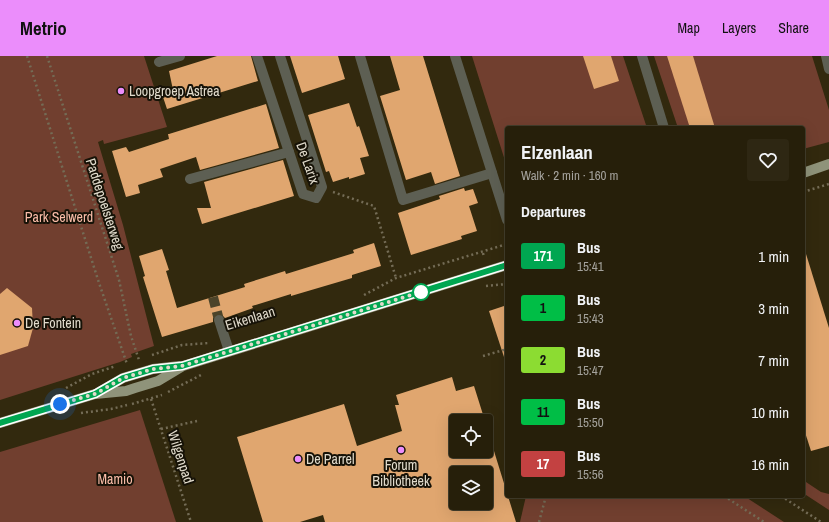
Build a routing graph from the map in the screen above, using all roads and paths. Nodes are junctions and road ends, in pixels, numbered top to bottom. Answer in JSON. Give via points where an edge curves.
{"nodes":[{"id":1,"x":27,"y":56,"type":"edge"},
{"id":2,"x":47,"y":56,"type":"edge"},
{"id":3,"x":180,"y":56,"type":"edge"},
{"id":4,"x":257,"y":56,"type":"edge"},
{"id":5,"x":280,"y":56,"type":"edge"},
{"id":6,"x":360,"y":56,"type":"edge"},
{"id":7,"x":455,"y":56,"type":"edge"},
{"id":8,"x":642,"y":56,"type":"edge"},
{"id":9,"x":826,"y":56,"type":"edge"},
{"id":10,"x":159,"y":62,"type":"dead end"},
{"id":11,"x":829,"y":69,"type":"edge"},
{"id":12,"x":663,"y":126,"type":"edge"},
{"id":13,"x":289,"y":152,"type":"junction"},
{"id":14,"x":829,"y":164,"type":"edge"},
{"id":15,"x":805,"y":172,"type":"edge"},
{"id":16,"x":492,"y":173,"type":"junction"},
{"id":17,"x":190,"y":179,"type":"dead end"},
{"id":18,"x":829,"y":184,"type":"edge"},
{"id":19,"x":322,"y":188,"type":"junction"},
{"id":20,"x":805,"y":191,"type":"edge"},
{"id":21,"x":505,"y":214,"type":"edge"},
{"id":22,"x":505,"y":245,"type":"edge"},
{"id":23,"x":483,"y":253,"type":"dead end"},
{"id":24,"x":484,"y":257,"type":"dead end"},
{"id":25,"x":505,"y":266,"type":"edge"},
{"id":26,"x":396,"y":278,"type":"junction"},
{"id":27,"x":505,"y":284,"type":"edge"},
{"id":28,"x":493,"y":287,"type":"dead end"},
{"id":29,"x":362,"y":296,"type":"dead end"},
{"id":30,"x":219,"y":320,"type":"tunnel mouth"},
{"id":31,"x":225,"y":341,"type":"junction"},
{"id":32,"x":505,"y":350,"type":"edge"},
{"id":33,"x":228,"y":351,"type":"junction"},
{"id":34,"x":483,"y":356,"type":"dead end"},
{"id":35,"x":138,"y":359,"type":"junction"},
{"id":36,"x":127,"y":362,"type":"junction"},
{"id":37,"x":182,"y":366,"type":"junction"},
{"id":38,"x":131,"y":376,"type":"junction"},
{"id":39,"x":61,"y":391,"type":"dead end"},
{"id":40,"x":95,"y":394,"type":"junction"},
{"id":41,"x":80,"y":413,"type":"dead end"},
{"id":42,"x":197,"y":421,"type":"dead end"},
{"id":43,"x":0,"y":423,"type":"edge"},
{"id":44,"x":161,"y":429,"type":"junction"},
{"id":45,"x":545,"y":498,"type":"edge"},
{"id":46,"x":727,"y":498,"type":"edge"},
{"id":47,"x":784,"y":498,"type":"edge"},
{"id":48,"x":191,"y":522,"type":"edge"},
{"id":49,"x":539,"y":522,"type":"edge"},
{"id":50,"x":764,"y":522,"type":"edge"},
{"id":51,"x":821,"y":522,"type":"edge"}],
"edges":[{"from":1,"to":36,"type":"path","via":[[99,283]]},
{"from":2,"to":35,"type":"path","name":"Paddepoelsterweg","via":[[119,280]]},
{"from":3,"to":10,"type":"street"},
{"from":4,"to":13,"type":"street","name":"De Larix"},
{"from":5,"to":19,"type":"street","name":"De Larix"},
{"from":6,"to":16,"type":"street","via":[[403,200]]},
{"from":7,"to":16,"type":"street"},
{"from":8,"to":12,"type":"street"},
{"from":9,"to":11,"type":"street"},
{"from":13,"to":17,"type":"street"},
{"from":13,"to":19,"type":"street","name":"De Larix","via":[[303,194],[316,198]]},
{"from":14,"to":15,"type":"main road"},
{"from":16,"to":21,"type":"street"},
{"from":18,"to":20,"type":"path"},
{"from":19,"to":26,"type":"path","via":[[374,206]]},
{"from":22,"to":26,"type":"path"},
{"from":23,"to":24,"type":"path"},
{"from":25,"to":33,"type":"main road","name":"Eikenlaan"},
{"from":26,"to":29,"type":"path"},
{"from":27,"to":28,"type":"path"},
{"from":30,"to":31,"type":"street"},
{"from":31,"to":33,"type":"street"},
{"from":31,"to":35,"type":"path","name":"Eikenlaan","via":[[182,346]]},
{"from":32,"to":34,"type":"path"},
{"from":33,"to":37,"type":"main road","name":"Eikenlaan"},
{"from":35,"to":36,"type":"path","name":"Eikenlaan"},
{"from":36,"to":38,"type":"path"},
{"from":36,"to":39,"type":"path","name":"Eikenlaan","via":[[92,374]]},
{"from":37,"to":38,"type":"main road","name":"Eikenlaan","via":[[153,369]]},
{"from":37,"to":40,"type":"main road","name":"Eikenlaan","via":[[158,381],[126,391]]},
{"from":38,"to":40,"type":"main road","name":"Eikenlaan"},
{"from":40,"to":43,"type":"main road","name":"Eikenlaan"},
{"from":41,"to":44,"type":"path","name":"Wilgenpad","via":[[111,409],[151,399]]},
{"from":42,"to":44,"type":"path"},
{"from":44,"to":48,"type":"path","name":"Wilgenpad"},
{"from":45,"to":49,"type":"path"},
{"from":46,"to":50,"type":"path"},
{"from":47,"to":51,"type":"path"}]}
